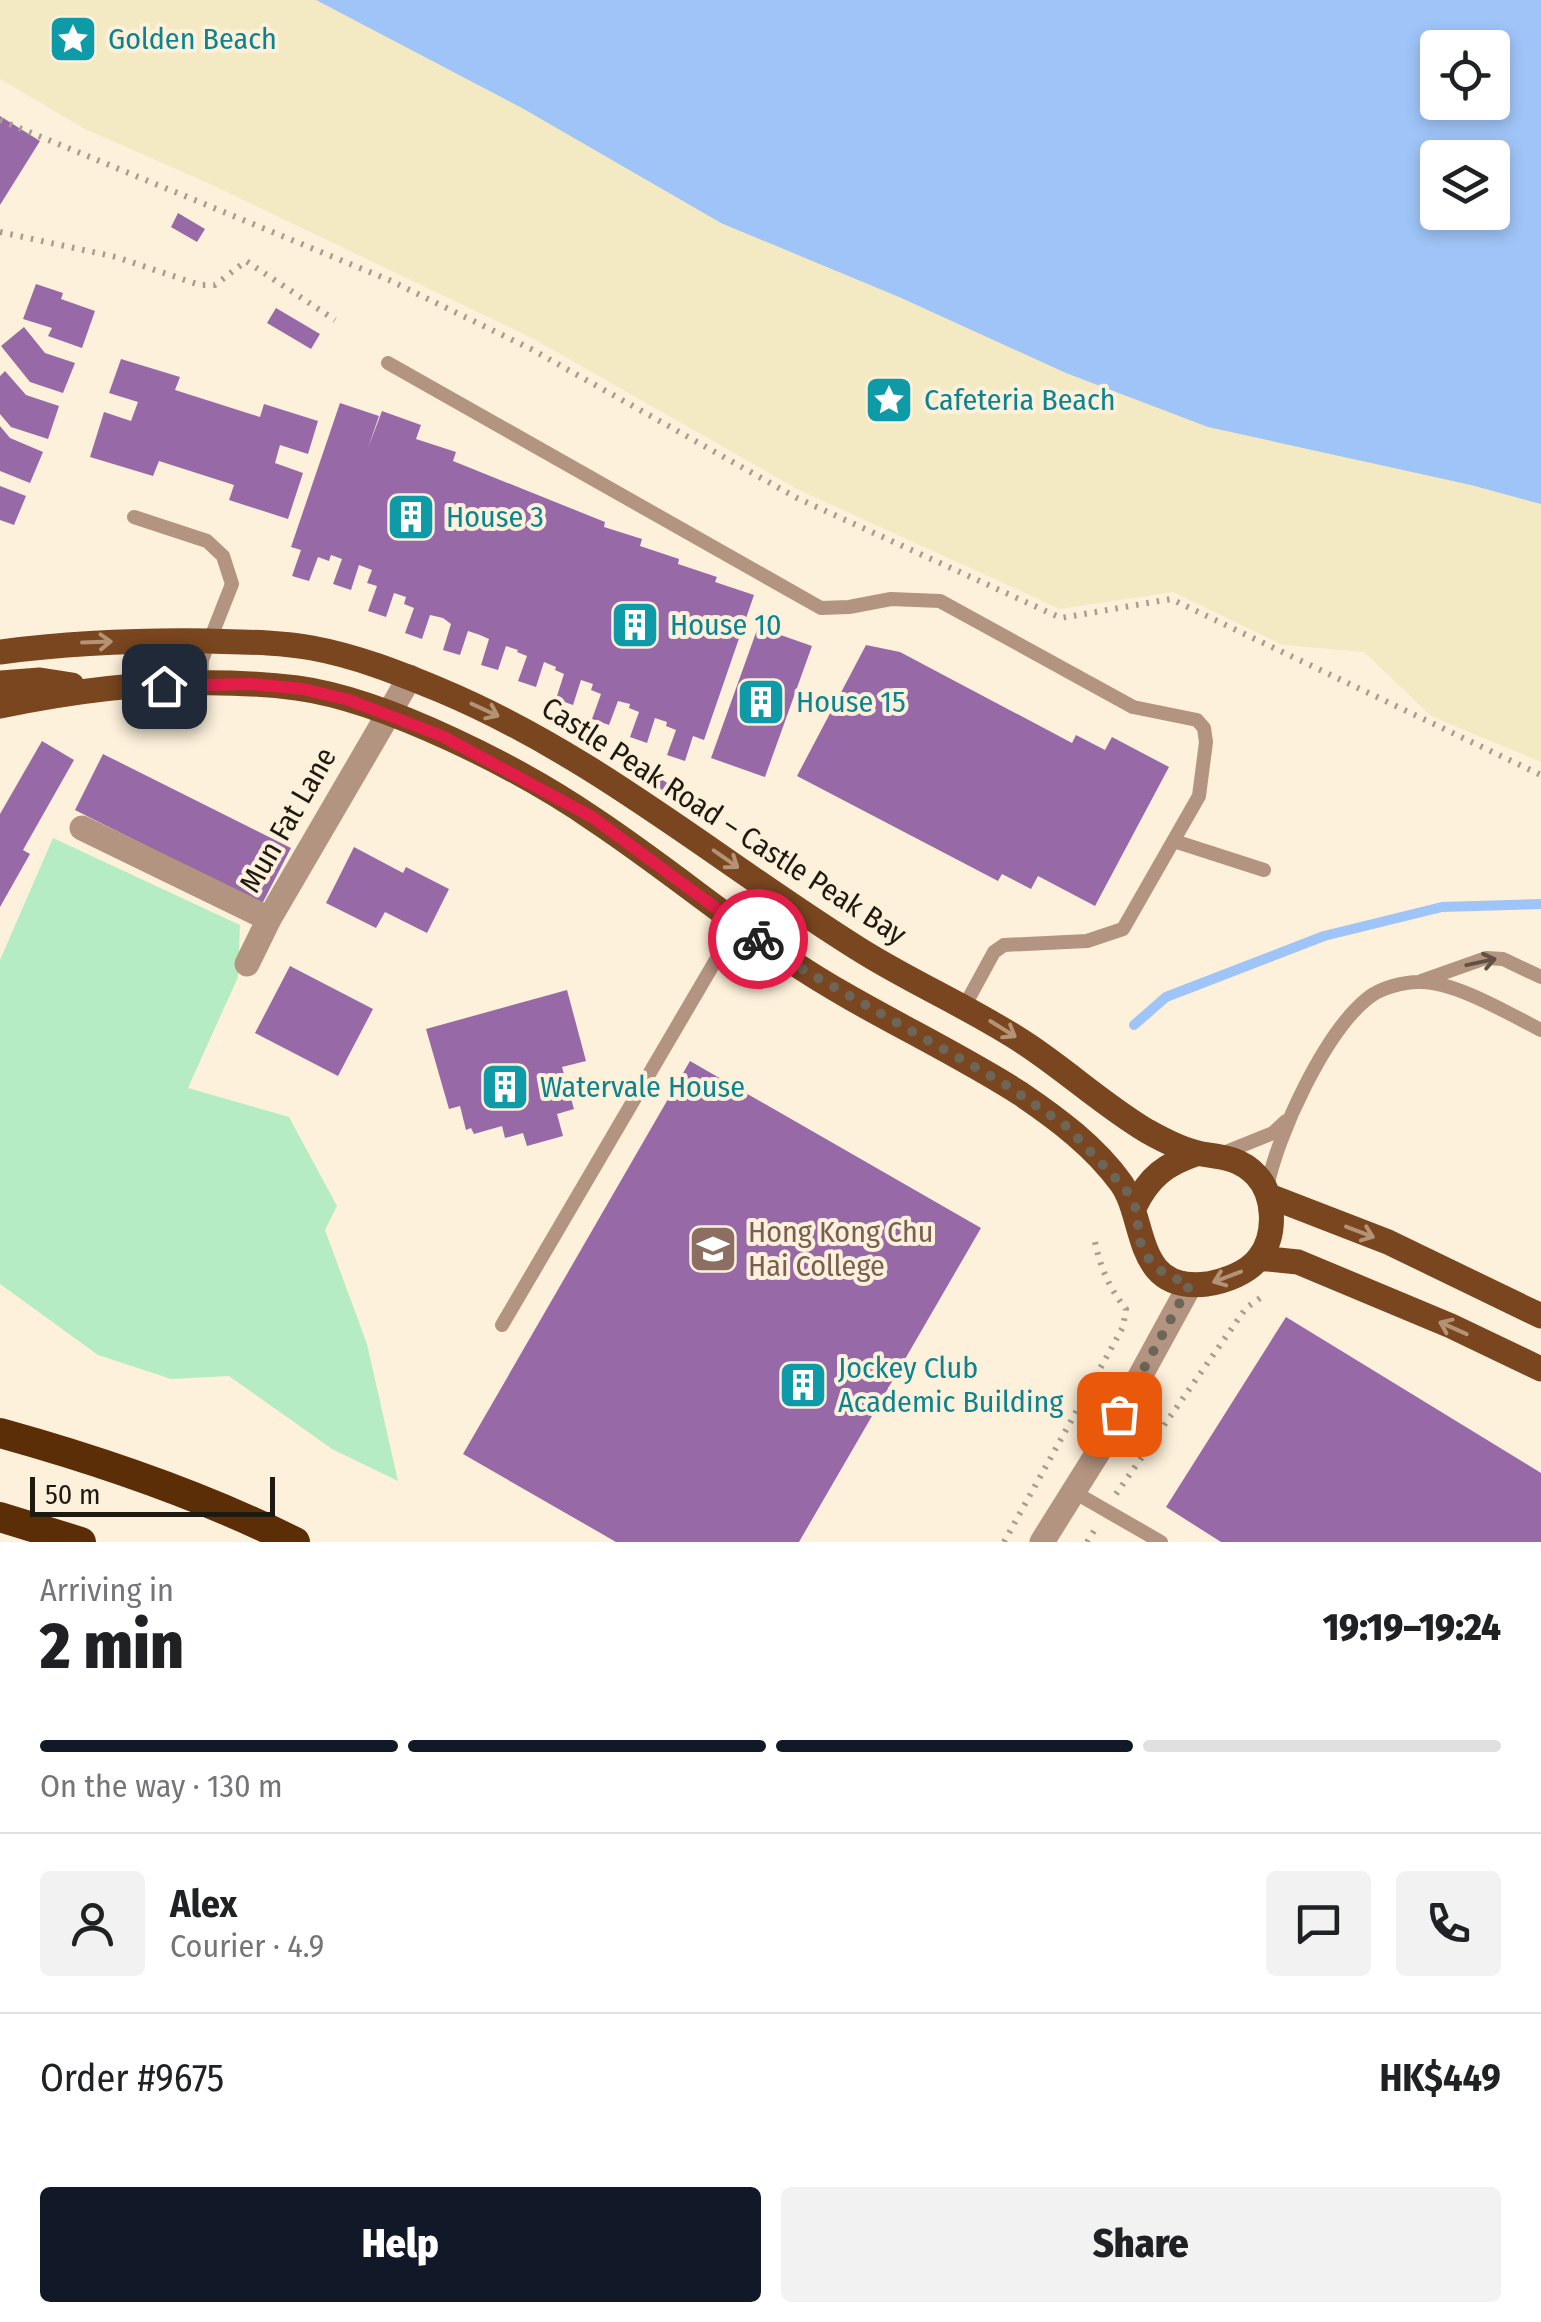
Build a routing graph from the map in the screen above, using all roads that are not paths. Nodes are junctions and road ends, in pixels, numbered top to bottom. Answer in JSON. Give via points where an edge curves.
{"nodes":[{"id":1,"x":388,"y":363,"type":"dead end"},
{"id":2,"x":134,"y":516,"type":"dead end"},
{"id":3,"x":209,"y":642,"type":"junction"},
{"id":4,"x":0,"y":652,"type":"edge"},
{"id":5,"x":410,"y":677,"type":"junction"},
{"id":6,"x":0,"y":683,"type":"edge"},
{"id":7,"x":201,"y":684,"type":"junction"},
{"id":8,"x":102,"y":690,"type":"junction"},
{"id":9,"x":0,"y":706,"type":"edge"},
{"id":10,"x":386,"y":714,"type":"junction"},
{"id":11,"x":82,"y":828,"type":"dead end"},
{"id":12,"x":1174,"y":841,"type":"junction"},
{"id":13,"x":1264,"y":870,"type":"dead end"},
{"id":14,"x":269,"y":919,"type":"junction"},
{"id":15,"x":737,"y":924,"type":"junction"},
{"id":16,"x":247,"y":964,"type":"dead end"},
{"id":17,"x":1541,"y":978,"type":"edge"},
{"id":18,"x":1420,"y":982,"type":"junction"},
{"id":19,"x":964,"y":1007,"type":"junction"},
{"id":20,"x":1541,"y":1030,"type":"edge"},
{"id":21,"x":1290,"y":1118,"type":"junction"},
{"id":22,"x":1207,"y":1154,"type":"junction"},
{"id":23,"x":1268,"y":1192,"type":"junction"},
{"id":24,"x":1135,"y":1206,"type":"junction"},
{"id":25,"x":1259,"y":1258,"type":"junction"},
{"id":26,"x":1190,"y":1284,"type":"junction"},
{"id":27,"x":1541,"y":1316,"type":"edge"},
{"id":28,"x":502,"y":1325,"type":"dead end"},
{"id":29,"x":1541,"y":1369,"type":"edge"},
{"id":30,"x":0,"y":1433,"type":"edge"},
{"id":31,"x":1074,"y":1492,"type":"junction"},
{"id":32,"x":0,"y":1517,"type":"edge"},
{"id":33,"x":81,"y":1542,"type":"edge"},
{"id":34,"x":295,"y":1542,"type":"edge"},
{"id":35,"x":1042,"y":1542,"type":"edge"},
{"id":36,"x":1161,"y":1542,"type":"edge"}],
"edges":[{"from":1,"to":12,"type":"lane","via":[[802,600],[821,608],[892,598],[940,600],[1133,706],[1197,720],[1206,742],[1199,796]]},
{"from":2,"to":3,"type":"lane","via":[[207,541],[224,556],[232,584]]},
{"from":4,"to":3,"type":"main road","name":"Castle Peak Road – Castle Peak Bay","one_way":true,"via":[[69,643]]},
{"from":3,"to":5,"type":"main road","name":"Castle Peak Road – Castle Peak Bay","via":[[314,648]]},
{"from":3,"to":7,"type":"lane"},
{"from":5,"to":10,"type":"street","name":"Mun Fat Lane"},
{"from":5,"to":19,"type":"main road","name":"Castle Peak Road – Castle Peak Bay","one_way":true,"via":[[512,723],[624,788],[837,935]]},
{"from":6,"to":8,"type":"main road","via":[[40,680]]},
{"from":7,"to":8,"type":"main road"},
{"from":7,"to":10,"type":"main road","via":[[303,689]]},
{"from":8,"to":9,"type":"main road"},
{"from":10,"to":14,"type":"street","name":"Mun Fat Lane"},
{"from":10,"to":15,"type":"main road","via":[[491,760],[592,817]]},
{"from":11,"to":14,"type":"street","name":"Mun Fat Lane"},
{"from":12,"to":13,"type":"lane"},
{"from":12,"to":19,"type":"lane","via":[[1123,930],[1087,941],[1004,945]]},
{"from":14,"to":16,"type":"street"},
{"from":15,"to":24,"type":"main road","via":[[1038,1106],[1093,1151]]},
{"from":15,"to":28,"type":"lane"},
{"from":18,"to":17,"type":"lane","one_way":true,"via":[[1486,958]]},
{"from":18,"to":20,"type":"lane","via":[[1451,988]]},
{"from":18,"to":21,"type":"lane","via":[[1369,997],[1345,1022]]},
{"from":19,"to":22,"type":"main road","name":"Castle Peak Road – Castle Peak Bay","one_way":true,"via":[[1146,1130]]},
{"from":21,"to":22,"type":"lane","via":[[1273,1133]]},
{"from":21,"to":23,"type":"lane"},
{"from":22,"to":23,"type":"main road","via":[[1242,1163]]},
{"from":22,"to":24,"type":"main road","via":[[1156,1173]]},
{"from":23,"to":25,"type":"main road","via":[[1269,1238]]},
{"from":23,"to":27,"type":"main road","one_way":true},
{"from":24,"to":26,"type":"main road","via":[[1141,1246],[1152,1264]]},
{"from":25,"to":26,"type":"main road","one_way":true,"via":[[1230,1278]]},
{"from":29,"to":25,"type":"main road","one_way":true,"via":[[1298,1262]]},
{"from":26,"to":31,"type":"street"},
{"from":30,"to":34,"type":"highway","via":[[86,1457]]},
{"from":31,"to":35,"type":"street"},
{"from":31,"to":36,"type":"lane"},
{"from":32,"to":33,"type":"highway"}]}
